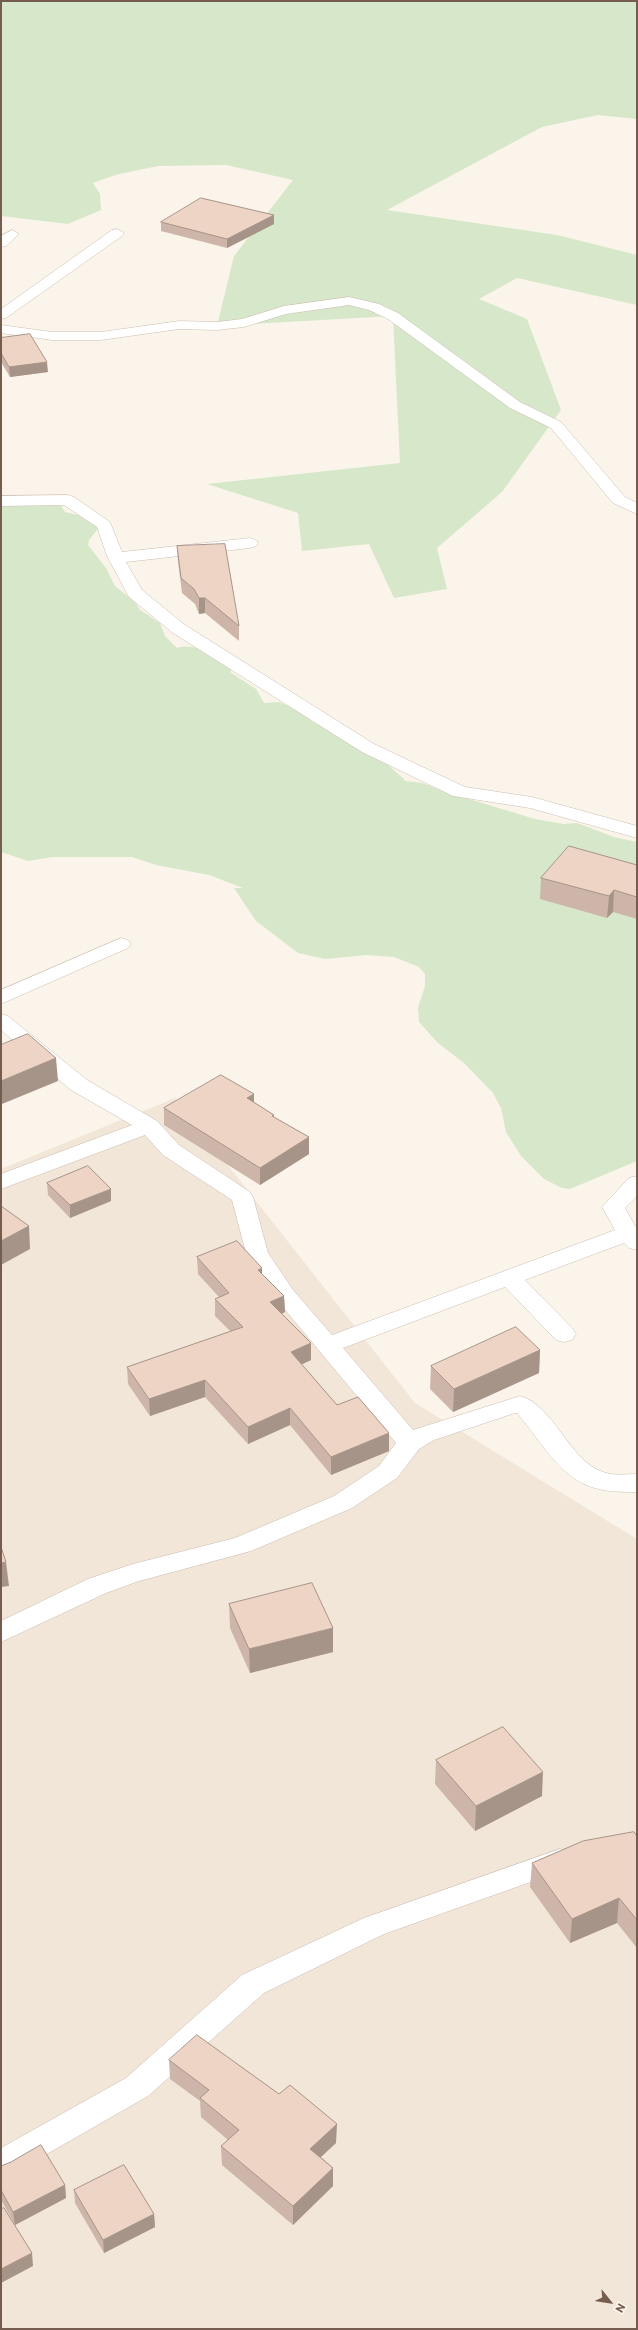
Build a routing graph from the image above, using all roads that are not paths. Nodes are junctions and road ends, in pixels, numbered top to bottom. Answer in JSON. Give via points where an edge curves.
{"nodes":[{"id":1,"x":117,"y":233,"type":"dead end"},
{"id":2,"x":12,"y":234,"type":"dead end"},
{"id":3,"x":1,"y":243,"type":"edge"},
{"id":4,"x":1,"y":316,"type":"edge"},
{"id":5,"x":1,"y":329,"type":"edge"},
{"id":6,"x":1,"y":501,"type":"edge"},
{"id":7,"x":637,"y":509,"type":"edge"},
{"id":8,"x":250,"y":543,"type":"dead end"},
{"id":9,"x":116,"y":558,"type":"junction"},
{"id":10,"x":637,"y":832,"type":"edge"},
{"id":11,"x":121,"y":944,"type":"dead end"},
{"id":12,"x":1,"y":998,"type":"edge"},
{"id":13,"x":1,"y":1020,"type":"edge"},
{"id":14,"x":149,"y":1126,"type":"junction"},
{"id":15,"x":1,"y":1182,"type":"edge"},
{"id":16,"x":637,"y":1183,"type":"edge"},
{"id":17,"x":632,"y":1238,"type":"edge"},
{"id":18,"x":509,"y":1277,"type":"junction"},
{"id":19,"x":564,"y":1334,"type":"dead end"},
{"id":20,"x":327,"y":1345,"type":"junction"},
{"id":21,"x":410,"y":1443,"type":"junction"},
{"id":22,"x":637,"y":1483,"type":"edge"},
{"id":23,"x":1,"y":1632,"type":"edge"},
{"id":24,"x":586,"y":1852,"type":"edge"},
{"id":25,"x":1,"y":2164,"type":"edge"}],
"edges":[{"from":1,"to":4,"type":"street"},
{"from":2,"to":3,"type":"street"},
{"from":5,"to":7,"type":"street","via":[[52,336],[101,336],[179,325],[217,326],[244,322],[284,310],[349,301],[374,308],[393,316],[515,405],[556,425],[619,500]]},
{"from":6,"to":9,"type":"street","via":[[68,500],[104,525]]},
{"from":8,"to":9,"type":"street"},
{"from":9,"to":10,"type":"street","via":[[135,593],[179,628],[284,698],[368,748],[460,792],[532,803]]},
{"from":11,"to":12,"type":"street"},
{"from":13,"to":14,"type":"street","via":[[79,1085]]},
{"from":14,"to":15,"type":"street"},
{"from":14,"to":20,"type":"street","via":[[171,1150],[242,1197],[257,1253],[284,1294]]},
{"from":16,"to":17,"type":"street","via":[[614,1207]]},
{"from":17,"to":18,"type":"street"},
{"from":18,"to":19,"type":"street"},
{"from":18,"to":20,"type":"street"},
{"from":20,"to":21,"type":"street"},
{"from":21,"to":22,"type":"street","via":[[425,1434],[520,1404],[526,1407],[579,1468],[592,1477],[610,1482]]},
{"from":21,"to":23,"type":"street","via":[[388,1472],[343,1502],[242,1545],[134,1573],[97,1586]]},
{"from":24,"to":25,"type":"street","via":[[374,1926],[253,1984],[137,2087]]}]}
